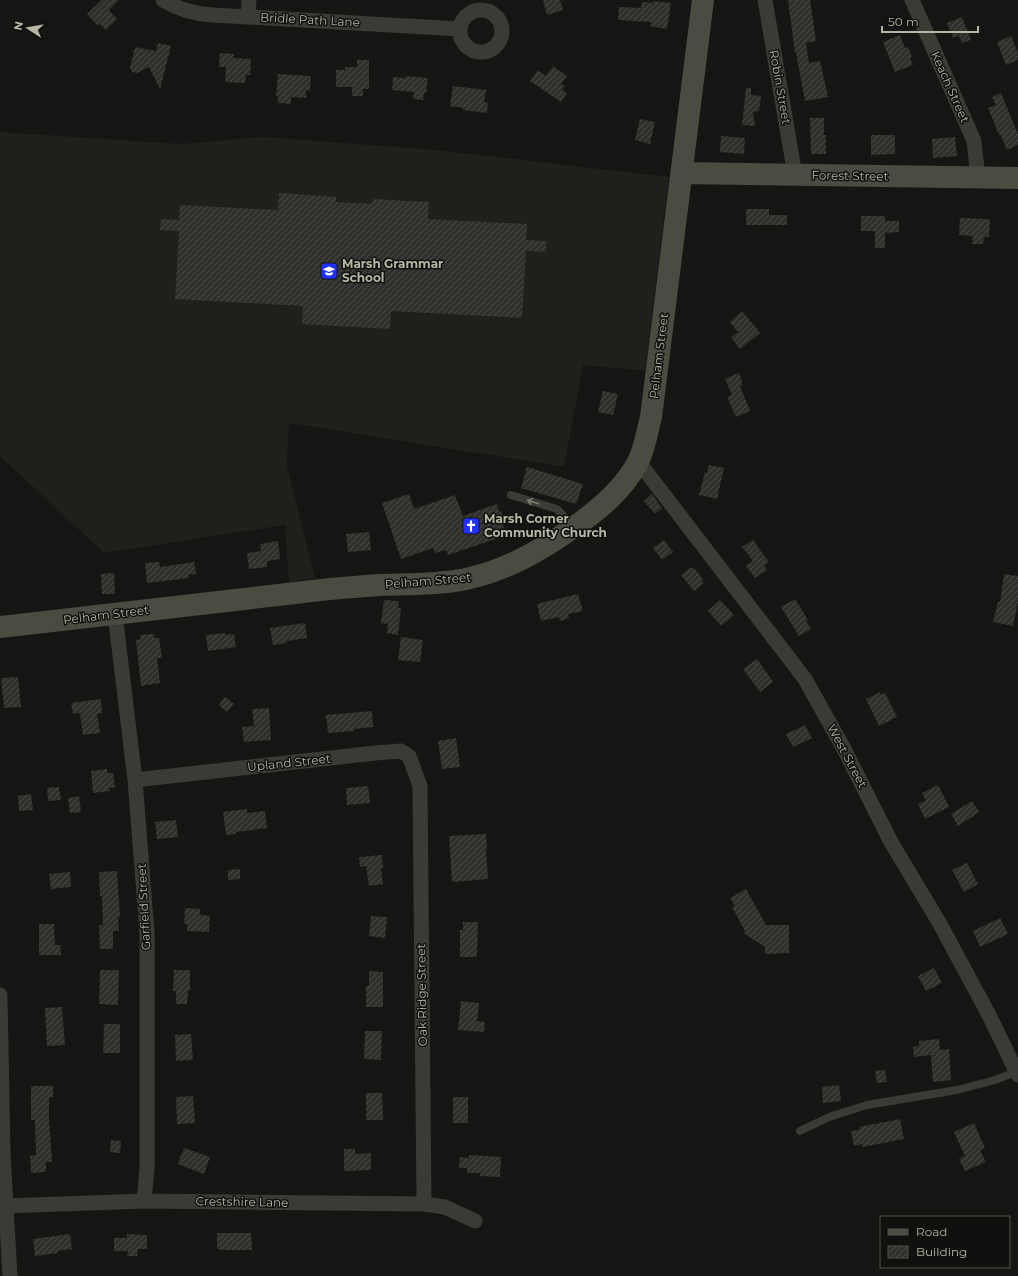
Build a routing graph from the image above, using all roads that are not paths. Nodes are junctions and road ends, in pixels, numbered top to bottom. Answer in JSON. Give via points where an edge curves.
{"nodes":[{"id":1,"x":163,"y":0,"type":"edge"},
{"id":2,"x":249,"y":0,"type":"edge"},
{"id":3,"x":703,"y":0,"type":"edge"},
{"id":4,"x":765,"y":0,"type":"edge"},
{"id":5,"x":912,"y":0,"type":"edge"},
{"id":6,"x":248,"y":17,"type":"junction"},
{"id":7,"x":460,"y":29,"type":"dead end"},
{"id":8,"x":682,"y":173,"type":"junction"},
{"id":9,"x":795,"y":175,"type":"junction"},
{"id":10,"x":978,"y":178,"type":"junction"},
{"id":11,"x":1018,"y":178,"type":"edge"},
{"id":12,"x":638,"y":461,"type":"junction"},
{"id":13,"x":511,"y":495,"type":"dead end"},
{"id":14,"x":574,"y":527,"type":"junction"},
{"id":15,"x":115,"y":614,"type":"junction"},
{"id":16,"x":0,"y":628,"type":"edge"},
{"id":17,"x":135,"y":780,"type":"junction"},
{"id":18,"x":420,"y":786,"type":"joint"},
{"id":19,"x":0,"y":995,"type":"edge"},
{"id":20,"x":1017,"y":1073,"type":"edge"},
{"id":21,"x":800,"y":1130,"type":"dead end"},
{"id":22,"x":144,"y":1201,"type":"junction"},
{"id":23,"x":424,"y":1204,"type":"junction"},
{"id":24,"x":6,"y":1206,"type":"junction"},
{"id":25,"x":475,"y":1221,"type":"dead end"},
{"id":26,"x":10,"y":1276,"type":"edge"}],
"edges":[{"from":1,"to":6,"type":"street","name":"Bridle Path Lane","via":[[177,8],[196,13]]},
{"from":2,"to":6,"type":"street"},
{"from":3,"to":8,"type":"street","name":"Pelham Street"},
{"from":4,"to":9,"type":"street","name":"Robin Street"},
{"from":5,"to":10,"type":"street","name":"Keach Street","via":[[974,140]]},
{"from":6,"to":7,"type":"street","name":"Bridle Path Lane"},
{"from":8,"to":9,"type":"street","name":"Forest Street"},
{"from":8,"to":12,"type":"street","name":"Pelham Street","via":[[654,396],[646,440]]},
{"from":9,"to":10,"type":"street","name":"Forest Street"},
{"from":10,"to":11,"type":"street","name":"Forest Street"},
{"from":12,"to":14,"type":"street","name":"Pelham Street","via":[[626,481],[611,498]]},
{"from":12,"to":20,"type":"street","name":"West Street","via":[[805,679],[844,748],[891,842],[940,924]]},
{"from":14,"to":13,"type":"lane","one_way":true,"via":[[557,509]]},
{"from":14,"to":15,"type":"street","name":"Pelham Street","via":[[529,556],[465,579],[344,587]]},
{"from":15,"to":16,"type":"street","name":"Pelham Street"},
{"from":15,"to":17,"type":"street","name":"Garfield Street"},
{"from":17,"to":18,"type":"street","name":"Upland Street","via":[[401,752],[409,756]]},
{"from":17,"to":22,"type":"street","name":"Garfield Street","via":[[147,933],[147,1168]]},
{"from":18,"to":23,"type":"street","name":"Oak Ridge Street"},
{"from":19,"to":24,"type":"street"},
{"from":20,"to":21,"type":"lane","via":[[957,1090],[867,1105],[829,1117]]},
{"from":22,"to":23,"type":"street","name":"Crestshire Lane"},
{"from":22,"to":24,"type":"street","name":"Crestshire Lane"},
{"from":23,"to":25,"type":"street","name":"Crestshire Lane","via":[[445,1207]]},
{"from":24,"to":26,"type":"street"}]}
